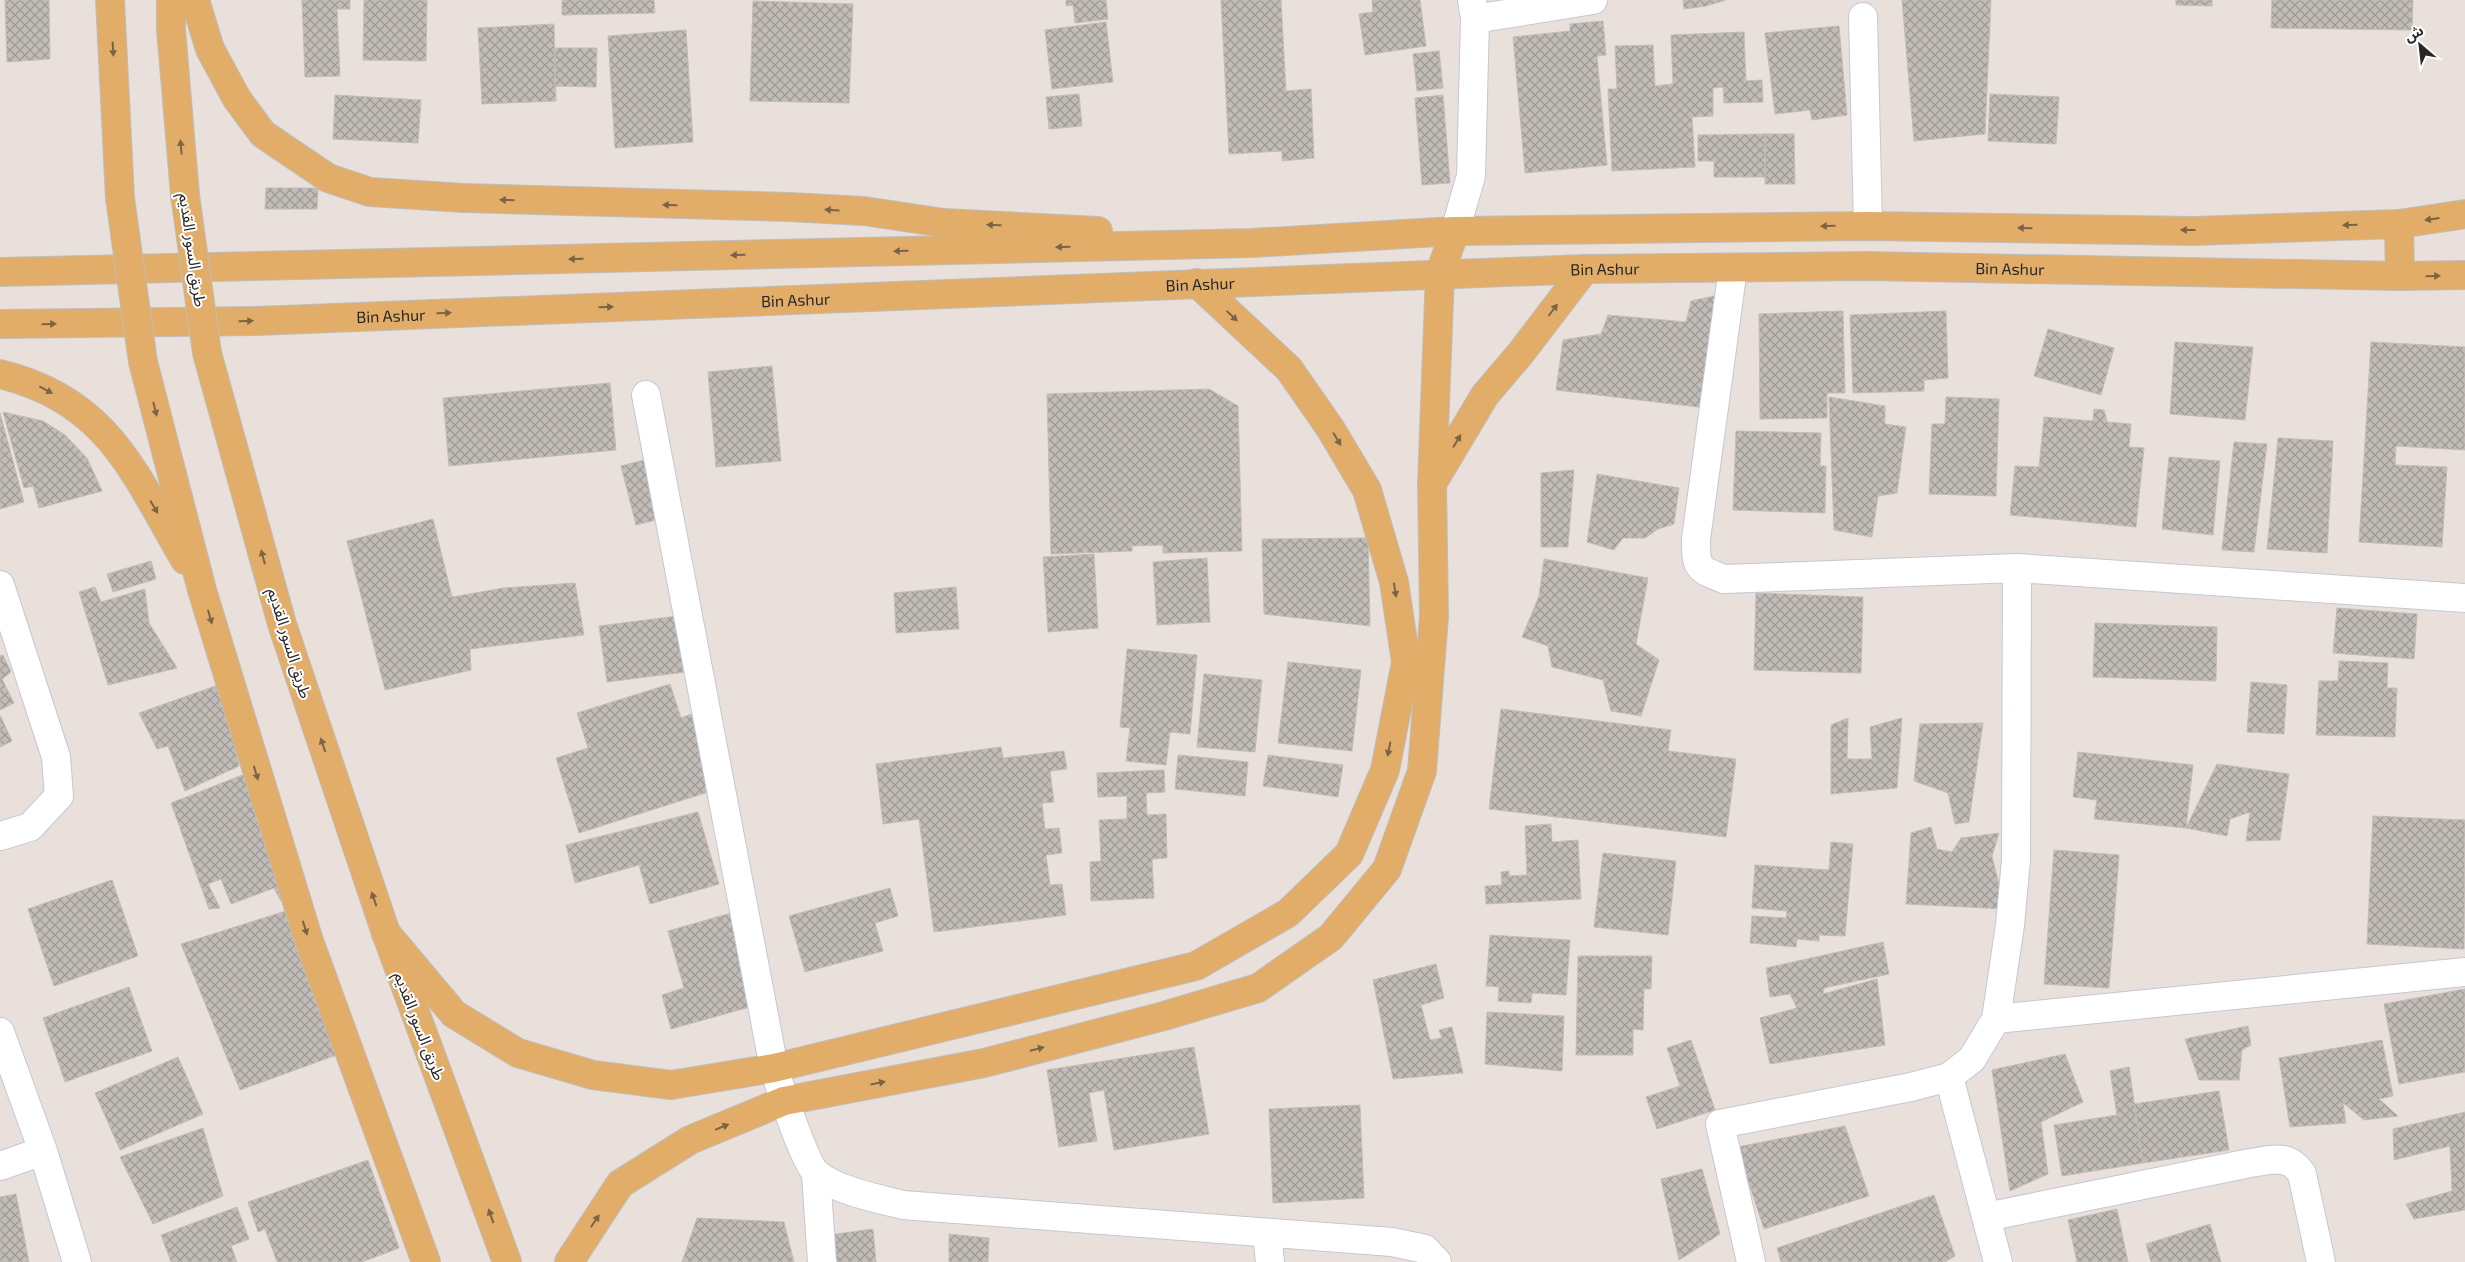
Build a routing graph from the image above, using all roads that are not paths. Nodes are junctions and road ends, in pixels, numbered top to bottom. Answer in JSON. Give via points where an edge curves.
{"nodes":[{"id":1,"x":110,"y":0,"type":"edge"},
{"id":2,"x":171,"y":0,"type":"edge"},
{"id":3,"x":195,"y":0,"type":"edge"},
{"id":4,"x":1592,"y":0,"type":"edge"},
{"id":5,"x":1473,"y":10,"type":"edge"},
{"id":6,"x":1862,"y":17,"type":"dead end"},
{"id":7,"x":2465,"y":214,"type":"edge"},
{"id":8,"x":2399,"y":224,"type":"junction"},
{"id":9,"x":1868,"y":226,"type":"junction"},
{"id":10,"x":1455,"y":231,"type":"junction"},
{"id":11,"x":1252,"y":242,"type":"junction"},
{"id":12,"x":1733,"y":268,"type":"junction"},
{"id":13,"x":1585,"y":269,"type":"junction"},
{"id":14,"x":0,"y":272,"type":"edge"},
{"id":15,"x":1440,"y":273,"type":"junction"},
{"id":16,"x":2465,"y":275,"type":"edge"},
{"id":17,"x":2400,"y":276,"type":"junction"},
{"id":18,"x":1197,"y":283,"type":"junction"},
{"id":19,"x":0,"y":324,"type":"edge"},
{"id":20,"x":0,"y":374,"type":"edge"},
{"id":21,"x":646,"y":395,"type":"dead end"},
{"id":22,"x":1432,"y":483,"type":"junction"},
{"id":23,"x":2017,"y":568,"type":"junction"},
{"id":24,"x":0,"y":586,"type":"edge"},
{"id":25,"x":202,"y":590,"type":"junction"},
{"id":26,"x":2465,"y":598,"type":"edge"},
{"id":27,"x":0,"y":836,"type":"edge"},
{"id":28,"x":386,"y":933,"type":"junction"},
{"id":29,"x":2465,"y":972,"type":"edge"},
{"id":30,"x":1996,"y":1019,"type":"junction"},
{"id":31,"x":0,"y":1032,"type":"edge"},
{"id":32,"x":774,"y":1068,"type":"junction"},
{"id":33,"x":1949,"y":1077,"type":"junction"},
{"id":34,"x":784,"y":1101,"type":"junction"},
{"id":35,"x":42,"y":1151,"type":"junction"},
{"id":36,"x":0,"y":1166,"type":"edge"},
{"id":37,"x":816,"y":1174,"type":"junction"},
{"id":38,"x":1986,"y":1217,"type":"junction"},
{"id":39,"x":1267,"y":1233,"type":"junction"},
{"id":40,"x":77,"y":1262,"type":"edge"},
{"id":41,"x":426,"y":1262,"type":"edge"},
{"id":42,"x":507,"y":1262,"type":"edge"},
{"id":43,"x":569,"y":1262,"type":"edge"},
{"id":44,"x":822,"y":1262,"type":"edge"},
{"id":45,"x":1270,"y":1262,"type":"edge"},
{"id":46,"x":1437,"y":1262,"type":"edge"},
{"id":47,"x":1751,"y":1262,"type":"edge"},
{"id":48,"x":1998,"y":1262,"type":"edge"},
{"id":49,"x":2321,"y":1262,"type":"edge"}],
"edges":[{"from":1,"to":25,"type":"main road","one_way":true,"bridge":true,"via":[[120,198],[143,362]]},
{"from":28,"to":2,"type":"main road","name":"طريق السور القديم","one_way":true,"bridge":true,"via":[[282,624],[207,353],[185,195]]},
{"from":11,"to":3,"type":"main road","one_way":true,"via":[[944,223],[864,211],[473,199],[370,192],[328,178],[262,134],[237,99],[210,49]]},
{"from":4,"to":5,"type":"street"},
{"from":5,"to":10,"type":"street","via":[[1471,176]]},
{"from":6,"to":9,"type":"street"},
{"from":7,"to":8,"type":"main road","one_way":true},
{"from":8,"to":9,"type":"main road","one_way":true,"via":[[2194,230]]},
{"from":8,"to":17,"type":"main road"},
{"from":9,"to":10,"type":"main road","one_way":true},
{"from":10,"to":11,"type":"main road"},
{"from":10,"to":15,"type":"main road"},
{"from":11,"to":14,"type":"main road","one_way":true},
{"from":12,"to":13,"type":"main road","name":"Bin Ashur"},
{"from":12,"to":17,"type":"main road","name":"Bin Ashur","via":[[1866,266]]},
{"from":12,"to":23,"type":"street","via":[[1696,539],[1696,563],[1702,571],[1724,579]]},
{"from":13,"to":15,"type":"main road","name":"Bin Ashur"},
{"from":22,"to":13,"type":"main road","one_way":true,"via":[[1486,395]]},
{"from":15,"to":18,"type":"main road","name":"Bin Ashur"},
{"from":15,"to":22,"type":"main road"},
{"from":17,"to":16,"type":"main road","name":"Bin Ashur","one_way":true},
{"from":19,"to":18,"type":"main road","name":"Bin Ashur","one_way":true,"via":[[257,321]]},
{"from":18,"to":32,"type":"main road","one_way":true,"via":[[1289,369],[1330,428],[1367,490],[1394,582],[1406,662],[1385,770],[1349,854],[1288,913],[1196,966]]},
{"from":20,"to":25,"type":"main road","one_way":true,"via":[[45,389],[69,402],[98,425],[122,452]]},
{"from":21,"to":32,"type":"street"},
{"from":34,"to":22,"type":"main road","one_way":true,"via":[[984,1063],[1249,991],[1331,937],[1388,869],[1422,771],[1434,616]]},
{"from":23,"to":26,"type":"street"},
{"from":23,"to":30,"type":"street","via":[[2016,860]]},
{"from":24,"to":27,"type":"street","via":[[56,757],[59,796],[30,826]]},
{"from":25,"to":41,"type":"main road","one_way":true,"via":[[309,941]]},
{"from":28,"to":32,"type":"main road","via":[[454,1014],[518,1053],[593,1075],[671,1085]]},
{"from":42,"to":28,"type":"main road","name":"طريق السور القديم","one_way":true},
{"from":29,"to":30,"type":"street"},
{"from":30,"to":33,"type":"street","via":[[1972,1059]]},
{"from":31,"to":35,"type":"street"},
{"from":32,"to":34,"type":"street"},
{"from":33,"to":38,"type":"street"},
{"from":33,"to":47,"type":"street","via":[[1720,1124]]},
{"from":34,"to":37,"type":"street"},
{"from":43,"to":34,"type":"main road","one_way":true,"via":[[620,1184],[690,1140]]},
{"from":35,"to":36,"type":"street"},
{"from":35,"to":40,"type":"street"},
{"from":37,"to":39,"type":"street","via":[[854,1192],[903,1205]]},
{"from":37,"to":44,"type":"street"},
{"from":38,"to":48,"type":"street"},
{"from":38,"to":49,"type":"street","via":[[2250,1163],[2285,1159],[2295,1164],[2302,1174]]},
{"from":39,"to":45,"type":"street"},
{"from":39,"to":46,"type":"street","via":[[1392,1242],[1425,1249]]}]}
